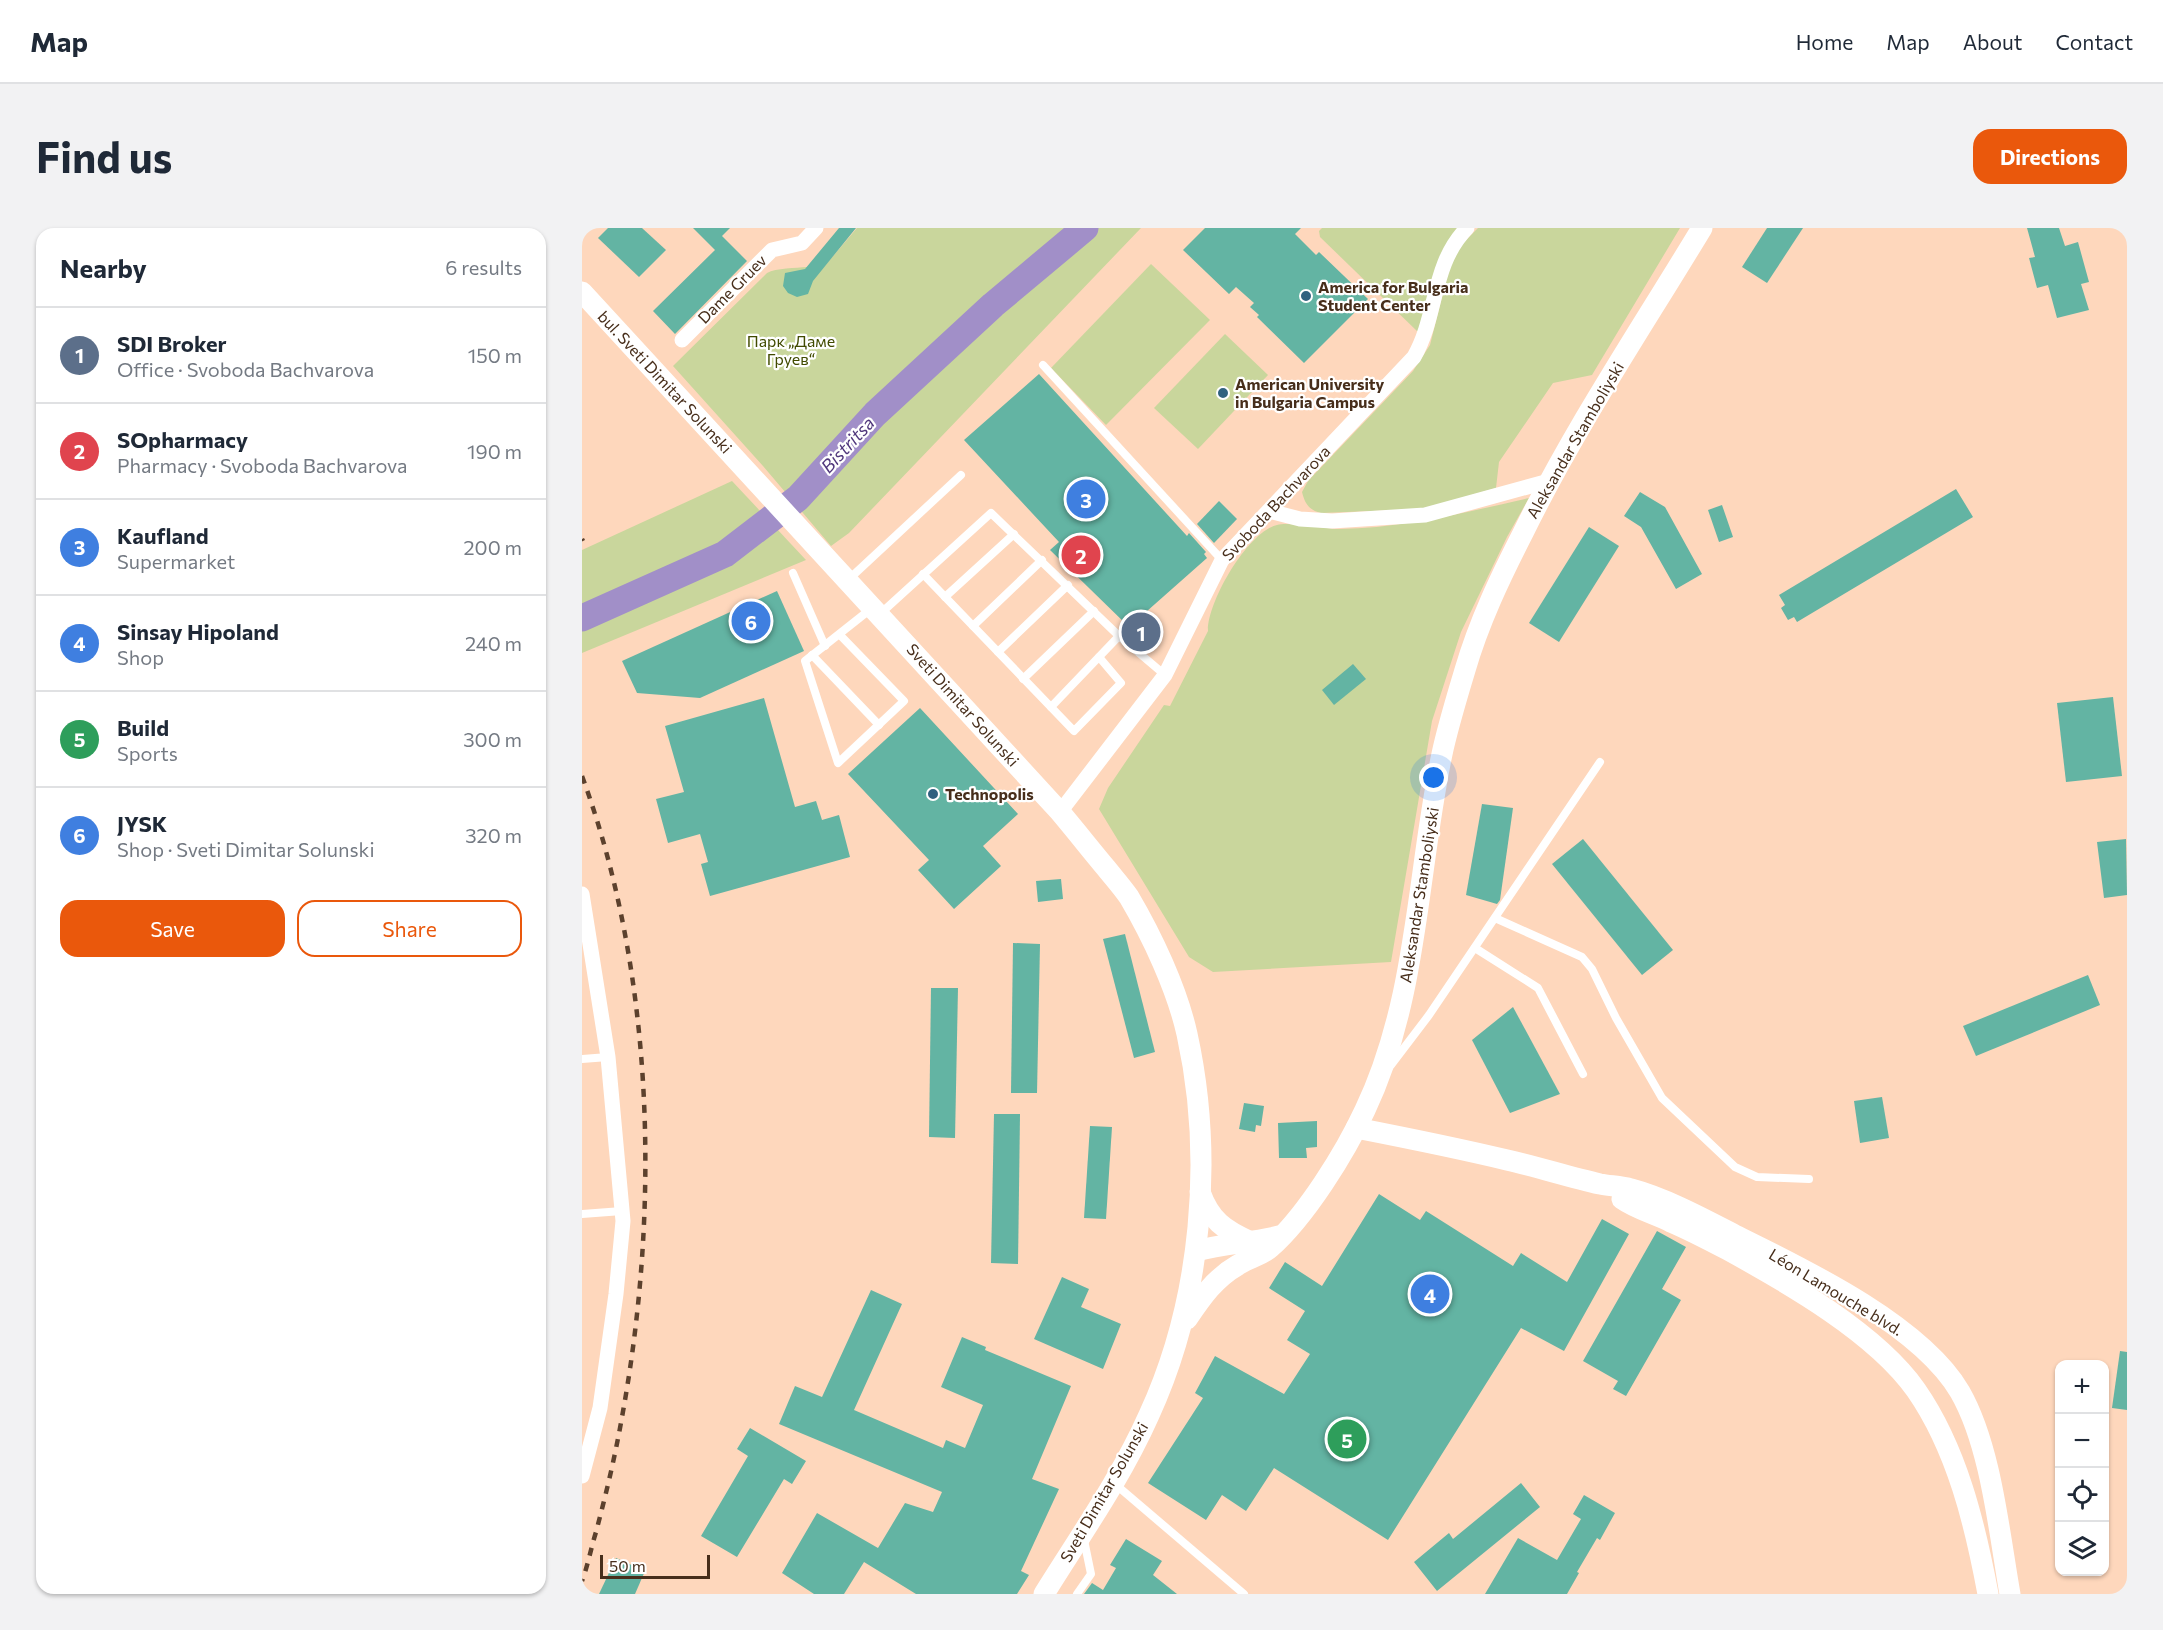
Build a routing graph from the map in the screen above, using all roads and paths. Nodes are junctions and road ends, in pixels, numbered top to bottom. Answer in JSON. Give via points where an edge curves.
{"nodes":[{"id":1,"x":816,"y":228,"type":"edge"},
{"id":2,"x":1467,"y":228,"type":"edge"},
{"id":3,"x":1702,"y":228,"type":"edge"},
{"id":4,"x":582,"y":292,"type":"edge"},
{"id":5,"x":682,"y":340,"type":"dead end"},
{"id":6,"x":1043,"y":364,"type":"dead end"},
{"id":7,"x":748,"y":473,"type":"joint"},
{"id":8,"x":961,"y":475,"type":"dead end"},
{"id":9,"x":1549,"y":481,"type":"junction"},
{"id":10,"x":1269,"y":512,"type":"junction"},
{"id":11,"x":1014,"y":534,"type":"junction"},
{"id":12,"x":1042,"y":560,"type":"junction"},
{"id":13,"x":1222,"y":560,"type":"junction"},
{"id":14,"x":793,"y":573,"type":"dead end"},
{"id":15,"x":923,"y":574,"type":"junction"},
{"id":16,"x":848,"y":581,"type":"junction"},
{"id":17,"x":1068,"y":585,"type":"junction"},
{"id":18,"x":945,"y":597,"type":"junction"},
{"id":19,"x":876,"y":611,"type":"junction"},
{"id":20,"x":1094,"y":611,"type":"junction"},
{"id":21,"x":973,"y":626,"type":"junction"},
{"id":22,"x":840,"y":635,"type":"junction"},
{"id":23,"x":1119,"y":636,"type":"junction"},
{"id":24,"x":825,"y":646,"type":"junction"},
{"id":25,"x":998,"y":652,"type":"junction"},
{"id":26,"x":812,"y":655,"type":"junction"},
{"id":27,"x":1099,"y":657,"type":"junction"},
{"id":28,"x":1165,"y":675,"type":"junction"},
{"id":29,"x":1023,"y":679,"type":"junction"},
{"id":30,"x":1051,"y":707,"type":"junction"},
{"id":31,"x":879,"y":725,"type":"junction"},
{"id":32,"x":1600,"y":762,"type":"dead end"},
{"id":33,"x":1060,"y":812,"type":"junction"},
{"id":34,"x":582,"y":894,"type":"edge"},
{"id":35,"x":1495,"y":918,"type":"junction"},
{"id":36,"x":585,"y":927,"type":"edge"},
{"id":37,"x":1475,"y":948,"type":"junction"},
{"id":38,"x":608,"y":1057,"type":"junction"},
{"id":39,"x":582,"y":1059,"type":"edge"},
{"id":40,"x":1583,"y":1074,"type":"dead end"},
{"id":41,"x":1379,"y":1081,"type":"junction"},
{"id":42,"x":1356,"y":1128,"type":"junction"},
{"id":43,"x":1809,"y":1179,"type":"dead end"},
{"id":44,"x":1599,"y":1183,"type":"junction"},
{"id":45,"x":1200,"y":1192,"type":"junction"},
{"id":46,"x":622,"y":1211,"type":"junction"},
{"id":47,"x":582,"y":1214,"type":"edge"},
{"id":48,"x":1282,"y":1234,"type":"junction"},
{"id":49,"x":1252,"y":1242,"type":"junction"},
{"id":50,"x":1196,"y":1251,"type":"junction"},
{"id":51,"x":1241,"y":1262,"type":"junction"},
{"id":52,"x":1179,"y":1331,"type":"junction"},
{"id":53,"x":582,"y":1476,"type":"edge"},
{"id":54,"x":1114,"y":1482,"type":"junction"},
{"id":55,"x":1083,"y":1531,"type":"junction"},
{"id":56,"x":1044,"y":1594,"type":"edge"},
{"id":57,"x":1077,"y":1594,"type":"edge"},
{"id":58,"x":1244,"y":1594,"type":"edge"},
{"id":59,"x":1988,"y":1594,"type":"edge"},
{"id":60,"x":2010,"y":1594,"type":"edge"}],
"edges":[{"from":1,"to":5,"type":"street","name":"Dame Gruev","via":[[802,243],[772,250]]},
{"from":2,"to":10,"type":"street","name":"Svoboda Bachvarova","via":[[1442,265],[1422,344],[1414,357]]},
{"from":3,"to":9,"type":"street","name":"Aleksandar Stamboliyski"},
{"from":4,"to":7,"type":"street","name":"bul. Sveti Dimitar Solunski"},
{"from":6,"to":13,"type":"lane"},
{"from":7,"to":16,"type":"street","name":"Sveti Dimitar Solunski"},
{"from":8,"to":16,"type":"lane"},
{"from":9,"to":10,"type":"street","via":[[1425,515],[1332,521]]},
{"from":9,"to":41,"type":"street","name":"Aleksandar Stamboliyski","via":[[1489,599],[1466,666],[1442,753],[1408,970]]},
{"from":10,"to":13,"type":"street","name":"Svoboda Bachvarova"},
{"from":11,"to":12,"type":"lane"},
{"from":11,"to":15,"type":"lane","via":[[991,513]]},
{"from":11,"to":18,"type":"lane"},
{"from":12,"to":17,"type":"lane"},
{"from":12,"to":21,"type":"lane"},
{"from":13,"to":28,"type":"street","name":"Svoboda Bachvarova"},
{"from":14,"to":24,"type":"lane"},
{"from":15,"to":18,"type":"lane"},
{"from":15,"to":19,"type":"lane"},
{"from":16,"to":19,"type":"street","name":"Sveti Dimitar Solunski"},
{"from":17,"to":20,"type":"lane"},
{"from":17,"to":25,"type":"lane"},
{"from":18,"to":21,"type":"lane"},
{"from":19,"to":22,"type":"lane"},
{"from":19,"to":33,"type":"street","name":"Sveti Dimitar Solunski"},
{"from":20,"to":23,"type":"lane"},
{"from":20,"to":29,"type":"lane"},
{"from":21,"to":25,"type":"lane"},
{"from":22,"to":24,"type":"lane"},
{"from":22,"to":31,"type":"lane","via":[[904,701]]},
{"from":23,"to":27,"type":"lane"},
{"from":23,"to":28,"type":"lane"},
{"from":24,"to":26,"type":"lane"},
{"from":25,"to":29,"type":"lane"},
{"from":26,"to":31,"type":"lane"},
{"from":26,"to":31,"type":"lane","via":[[805,661],[838,763]]},
{"from":27,"to":30,"type":"lane"},
{"from":27,"to":30,"type":"lane","via":[[1121,683],[1074,731]]},
{"from":28,"to":33,"type":"street","name":"Svoboda Bachvarova"},
{"from":29,"to":30,"type":"lane"},
{"from":32,"to":35,"type":"lane"},
{"from":33,"to":45,"type":"street","name":"Sveti Dimitar Solunski","via":[[1128,895],[1154,943],[1170,984],[1187,1032],[1196,1085]]},
{"from":34,"to":36,"type":"street"},
{"from":35,"to":37,"type":"lane"},
{"from":35,"to":43,"type":"lane","via":[[1582,957],[1662,1098],[1735,1167],[1757,1177]]},
{"from":36,"to":38,"type":"street"},
{"from":37,"to":40,"type":"lane","via":[[1538,988]]},
{"from":37,"to":41,"type":"lane"},
{"from":38,"to":39,"type":"lane"},
{"from":38,"to":46,"type":"street"},
{"from":41,"to":42,"type":"street","name":"Aleksandar Stamboliyski"},
{"from":42,"to":44,"type":"street","name":"Léon Lamouche blvd."},
{"from":42,"to":48,"type":"street","name":"Aleksandar Stamboliyski","via":[[1321,1186]]},
{"from":44,"to":59,"type":"street","name":"Léon Lamouche blvd.","via":[[1626,1202],[1684,1228],[1774,1277],[1860,1334],[1896,1367],[1931,1413],[1948,1449],[1971,1520]]},
{"from":44,"to":60,"type":"street","name":"Léon Lamouche blvd.","via":[[1632,1189],[1682,1209],[1774,1254],[1866,1306],[1933,1358],[1960,1392],[1978,1432]]},
{"from":45,"to":49,"type":"street","via":[[1206,1209],[1225,1228]]},
{"from":45,"to":50,"type":"street","name":"Sveti Dimitar Solunski"},
{"from":46,"to":47,"type":"lane"},
{"from":46,"to":53,"type":"street","via":[[616,1294],[600,1408]]},
{"from":48,"to":49,"type":"street"},
{"from":48,"to":51,"type":"street","name":"Aleksandar Stamboliyski","via":[[1262,1253]]},
{"from":49,"to":50,"type":"street"},
{"from":50,"to":51,"type":"street","via":[[1211,1259]]},
{"from":50,"to":52,"type":"street","name":"Sveti Dimitar Solunski"},
{"from":51,"to":52,"type":"street","name":"Aleksandar Stamboliyski","via":[[1204,1293]]},
{"from":52,"to":54,"type":"street","name":"Sveti Dimitar Solunski","via":[[1149,1415]]},
{"from":54,"to":55,"type":"street","name":"Sveti Dimitar Solunski"},
{"from":54,"to":58,"type":"lane"},
{"from":55,"to":56,"type":"street","name":"Sveti Dimitar Solunski"},
{"from":55,"to":57,"type":"lane","via":[[1091,1574]]}]}
